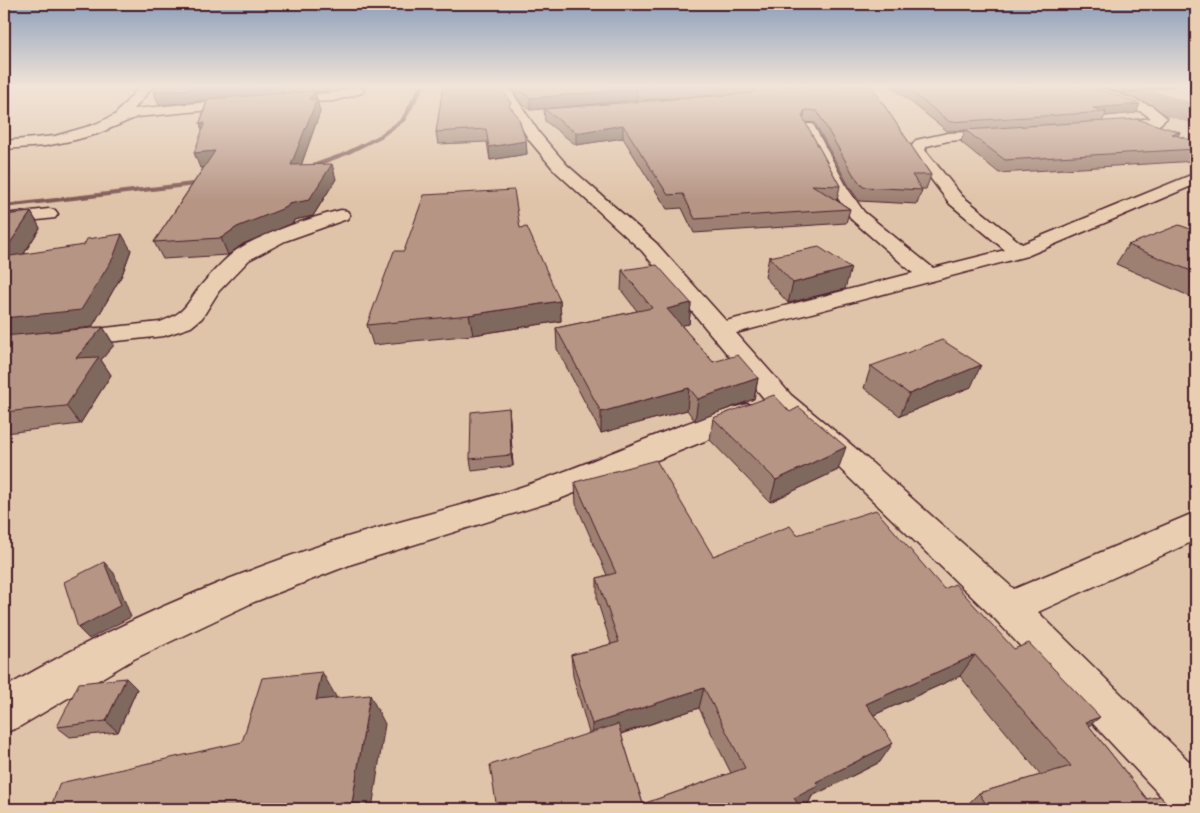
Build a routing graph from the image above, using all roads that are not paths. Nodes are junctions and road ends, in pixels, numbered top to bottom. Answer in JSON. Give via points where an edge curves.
{"nodes":[{"id":1,"x":107,"y":124,"type":"edge"},
{"id":2,"x":524,"y":124,"type":"edge"},
{"id":3,"x":1137,"y":124,"type":"edge"},
{"id":4,"x":808,"y":127,"type":"edge"},
{"id":5,"x":1100,"y":128,"type":"edge"},
{"id":6,"x":1021,"y":132,"type":"edge"},
{"id":7,"x":4,"y":145,"type":"edge"},
{"id":8,"x":1196,"y":178,"type":"edge"},
{"id":9,"x":50,"y":214,"type":"dead end"},
{"id":10,"x":341,"y":215,"type":"dead end"},
{"id":11,"x":4,"y":219,"type":"edge"},
{"id":12,"x":1020,"y":252,"type":"junction"},
{"id":13,"x":929,"y":276,"type":"junction"},
{"id":14,"x":720,"y":330,"type":"junction"},
{"id":15,"x":4,"y":346,"type":"edge"},
{"id":16,"x":781,"y":401,"type":"junction"},
{"id":17,"x":1196,"y":525,"type":"edge"},
{"id":18,"x":1009,"y":608,"type":"junction"},
{"id":19,"x":4,"y":712,"type":"edge"},
{"id":20,"x":1196,"y":800,"type":"edge"}],
"edges":[{"from":1,"to":7,"type":"street","via":[[70,137]]},
{"from":2,"to":14,"type":"street","via":[[561,168],[649,247]]},
{"from":3,"to":5,"type":"street"},
{"from":4,"to":13,"type":"street","via":[[858,216]]},
{"from":6,"to":12,"type":"street","via":[[933,139],[921,143],[917,150],[956,200]]},
{"from":8,"to":12,"type":"street"},
{"from":9,"to":11,"type":"street"},
{"from":10,"to":15,"type":"street","via":[[278,237],[242,256],[183,322],[164,329]]},
{"from":12,"to":13,"type":"street"},
{"from":13,"to":14,"type":"street"},
{"from":14,"to":16,"type":"street"},
{"from":16,"to":18,"type":"street"},
{"from":16,"to":19,"type":"street","via":[[517,501],[416,529],[253,586],[148,631]]},
{"from":17,"to":18,"type":"street"},
{"from":18,"to":20,"type":"street"}]}
